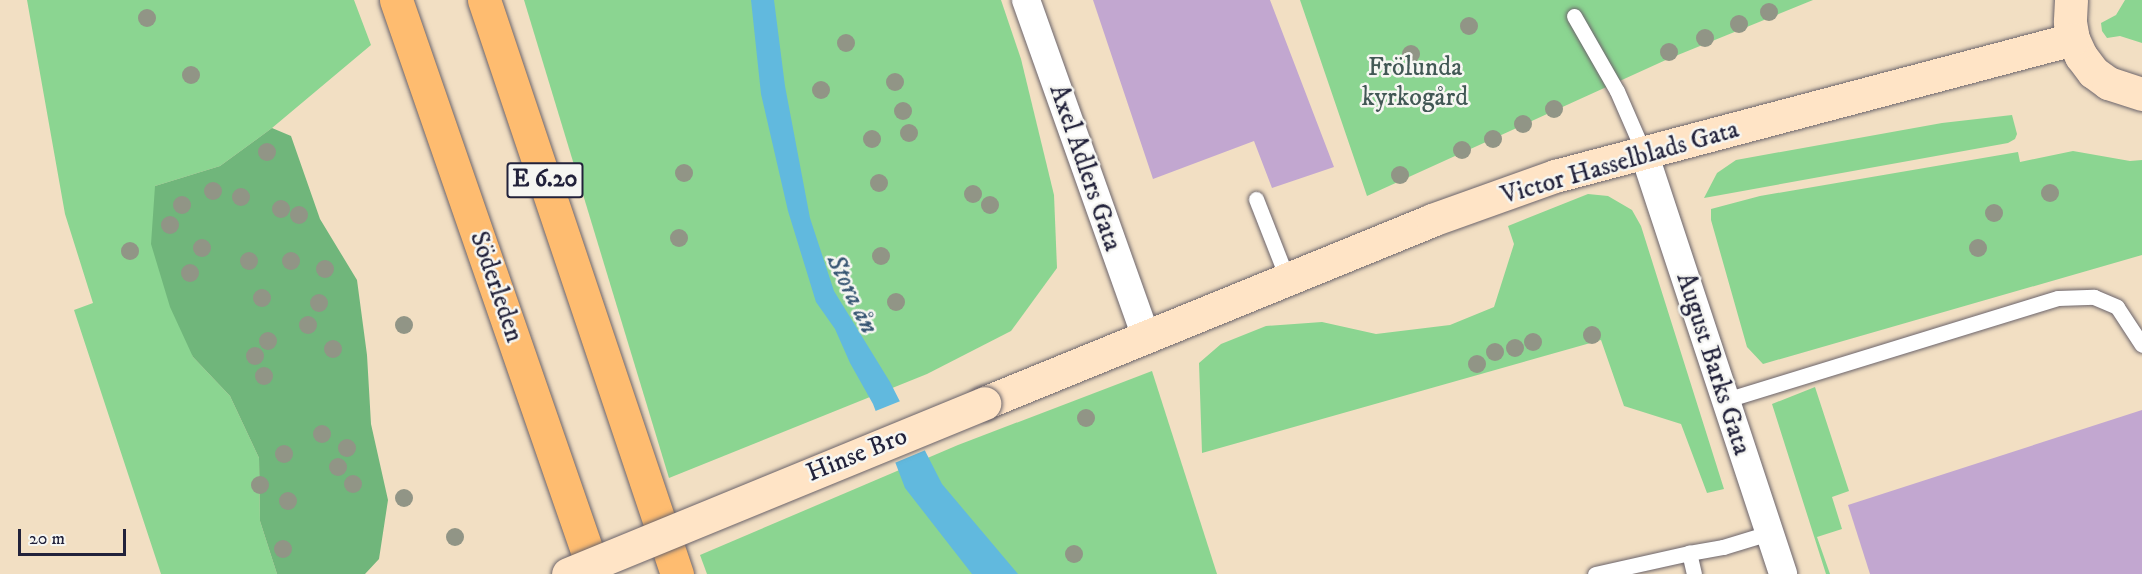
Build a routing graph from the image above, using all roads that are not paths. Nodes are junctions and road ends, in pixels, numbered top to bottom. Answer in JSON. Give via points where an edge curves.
{"nodes":[{"id":1,"x":396,"y":0,"type":"edge"},
{"id":2,"x":484,"y":0,"type":"edge"},
{"id":3,"x":1026,"y":0,"type":"edge"},
{"id":4,"x":2071,"y":0,"type":"edge"},
{"id":5,"x":1574,"y":16,"type":"dead end"},
{"id":6,"x":2073,"y":39,"type":"junction"},
{"id":7,"x":2142,"y":94,"type":"edge"},
{"id":8,"x":1644,"y":153,"type":"junction"},
{"id":9,"x":1256,"y":199,"type":"dead end"},
{"id":10,"x":1287,"y":278,"type":"junction"},
{"id":11,"x":1145,"y":335,"type":"junction"},
{"id":12,"x":2142,"y":345,"type":"edge"},
{"id":13,"x":1726,"y":400,"type":"junction"},
{"id":14,"x":1769,"y":533,"type":"junction"},
{"id":15,"x":1689,"y":553,"type":"junction"},
{"id":16,"x":568,"y":574,"type":"edge"},
{"id":17,"x":595,"y":574,"type":"edge"},
{"id":18,"x":677,"y":574,"type":"edge"},
{"id":19,"x":1595,"y":574,"type":"edge"},
{"id":20,"x":1694,"y":574,"type":"edge"},
{"id":21,"x":1783,"y":574,"type":"edge"}],
"edges":[{"from":1,"to":17,"type":"highway","name":"Söderleden","number":"E 6.20"},
{"from":2,"to":18,"type":"highway","number":"E 6.20"},
{"from":3,"to":11,"type":"street","name":"Axel Adlers Gata"},
{"from":4,"to":6,"type":"street"},
{"from":5,"to":8,"type":"lane","via":[[1617,91]]},
{"from":6,"to":7,"type":"street","via":[[2093,72],[2108,83]]},
{"from":6,"to":8,"type":"street","name":"Victor Hasselblads Gata"},
{"from":8,"to":10,"type":"street","name":"Victor Hasselblads Gata","via":[[1555,176]]},
{"from":8,"to":13,"type":"street","name":"August Barks Gata"},
{"from":9,"to":10,"type":"lane"},
{"from":10,"to":11,"type":"street","name":"Victor Hasselblads Gata"},
{"from":11,"to":16,"type":"street","name":"Hinse Bro","bridge":true},
{"from":12,"to":13,"type":"lane","via":[[2117,307],[2094,297],[2058,298]]},
{"from":13,"to":14,"type":"street","name":"August Barks Gata"},
{"from":14,"to":15,"type":"lane"},
{"from":14,"to":21,"type":"street","name":"August Barks Gata"},
{"from":15,"to":19,"type":"lane"},
{"from":15,"to":20,"type":"lane"}]}
